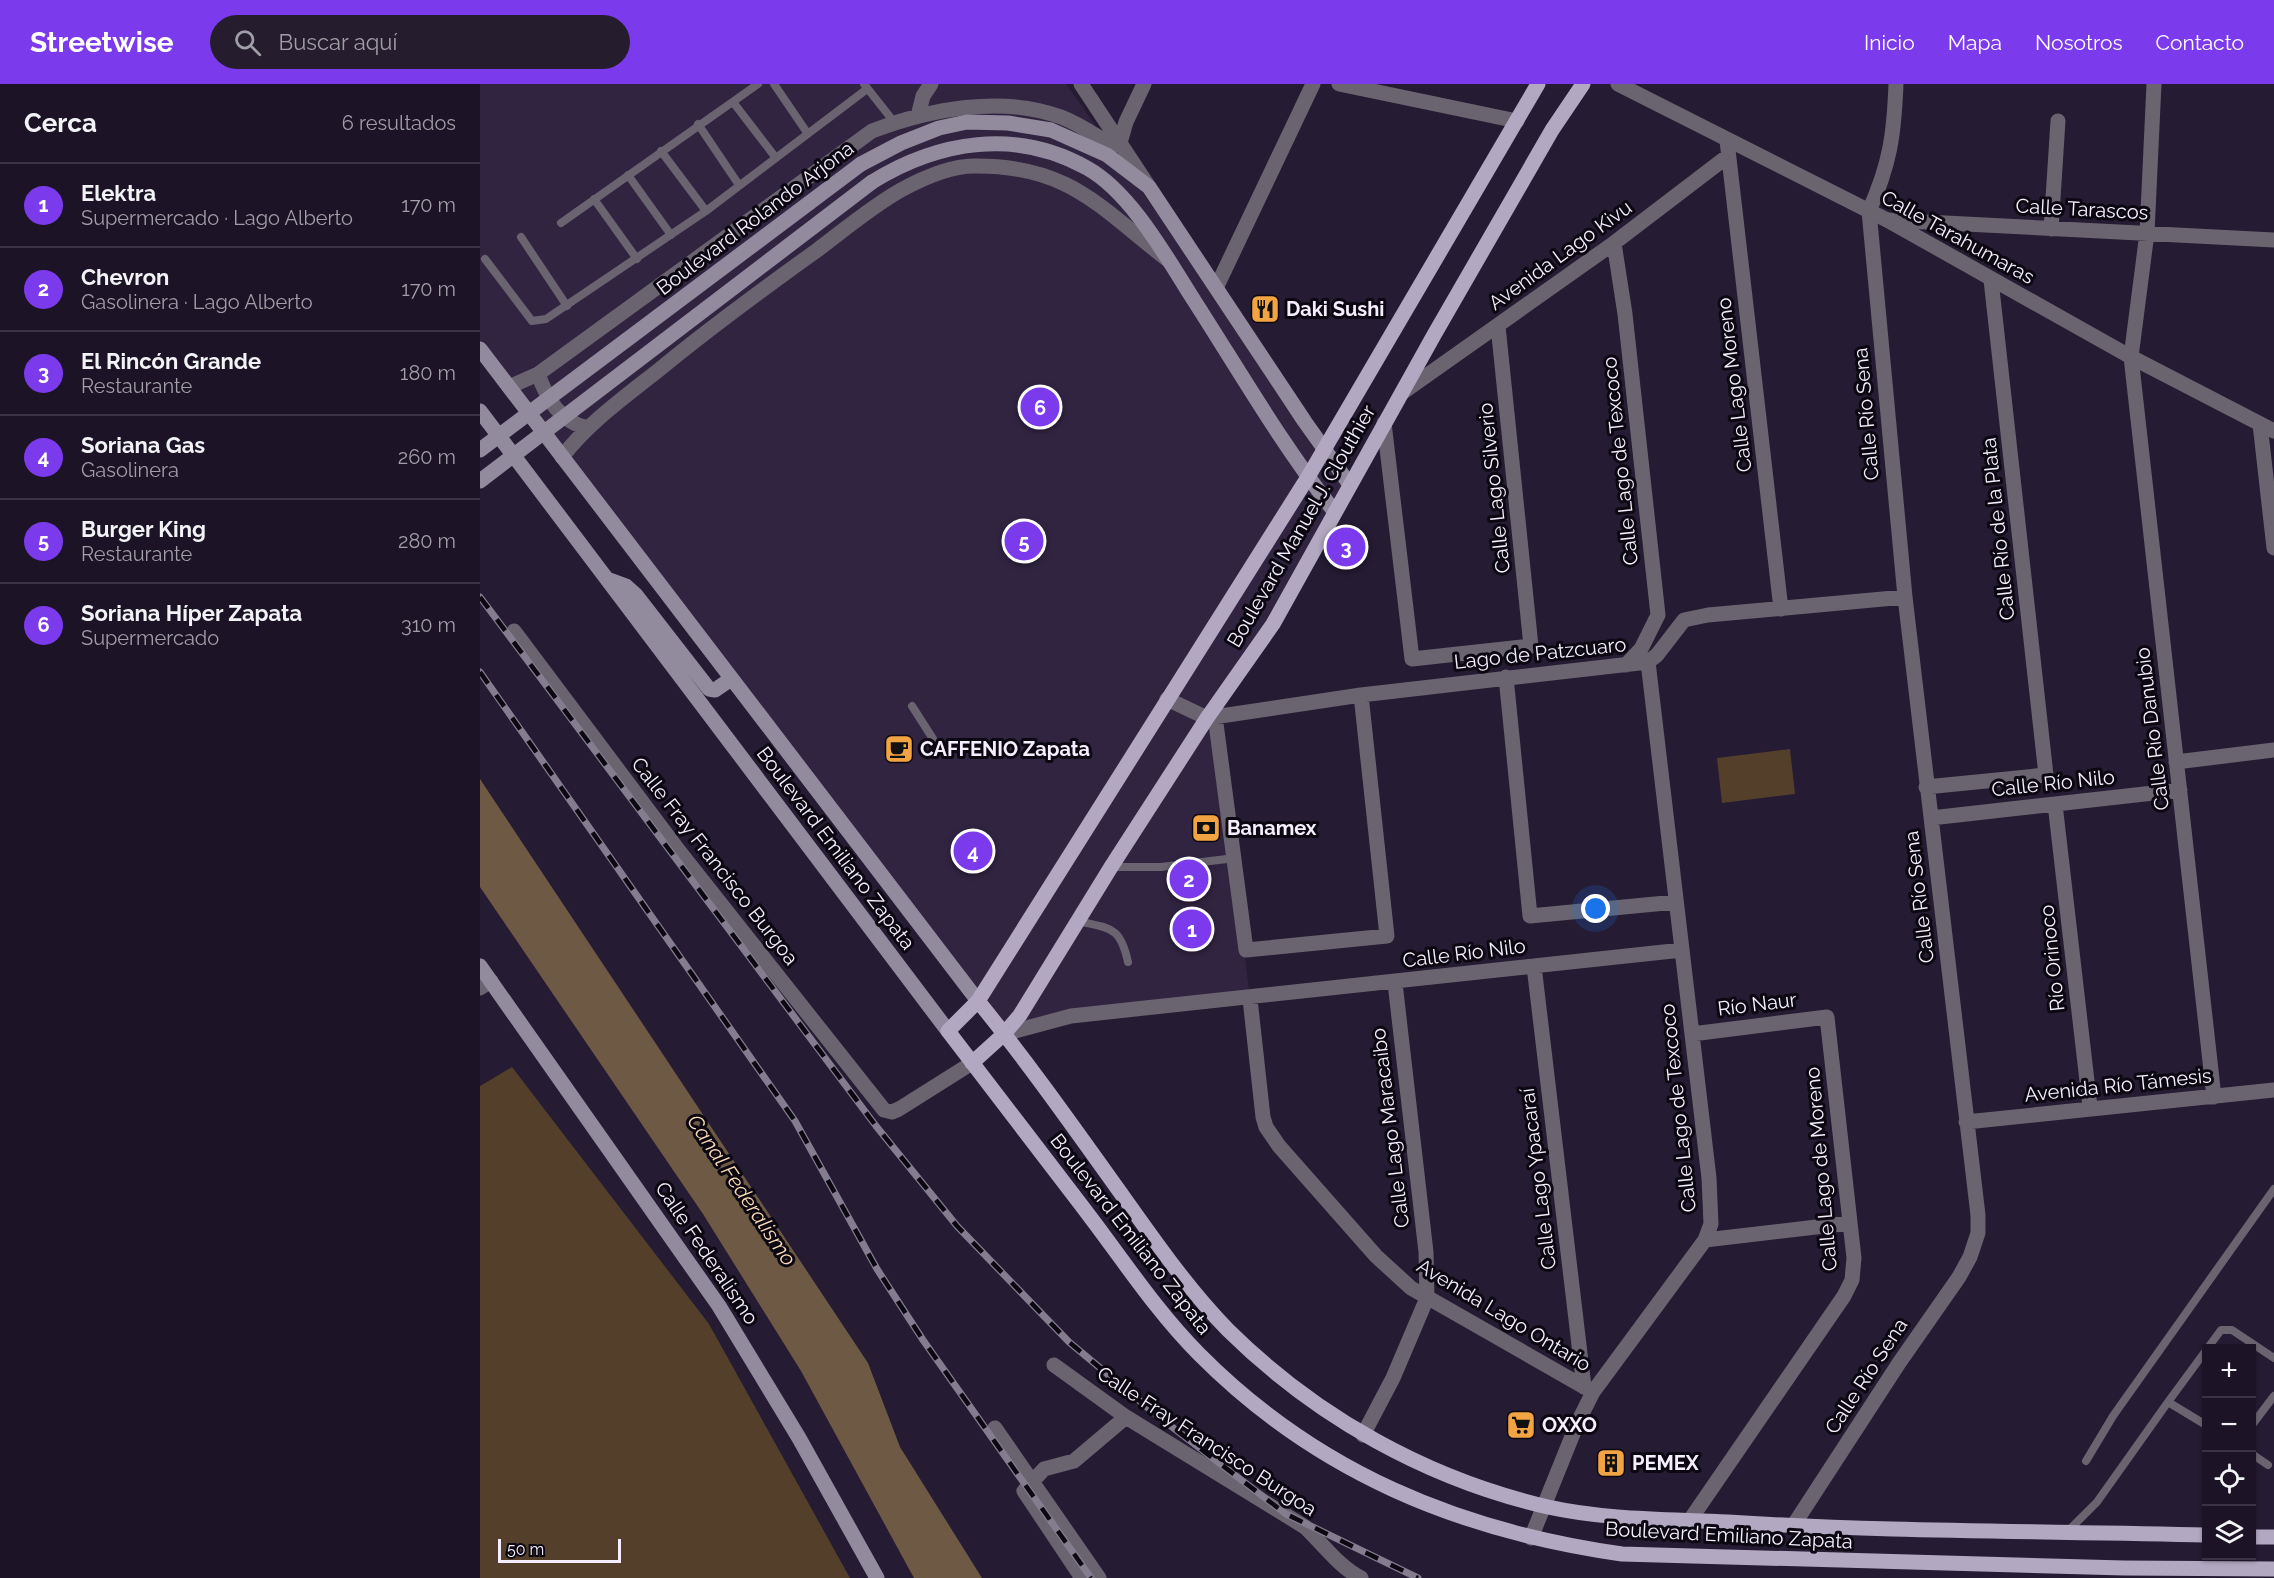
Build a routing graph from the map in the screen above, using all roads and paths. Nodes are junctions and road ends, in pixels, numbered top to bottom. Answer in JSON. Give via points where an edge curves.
{"nodes":[{"id":1,"x":758,"y":84,"type":"edge"},
{"id":2,"x":774,"y":84,"type":"edge"},
{"id":3,"x":931,"y":84,"type":"edge"},
{"id":4,"x":1081,"y":84,"type":"edge"},
{"id":5,"x":1144,"y":84,"type":"edge"},
{"id":6,"x":1314,"y":84,"type":"edge"},
{"id":7,"x":1338,"y":84,"type":"edge"},
{"id":8,"x":1538,"y":84,"type":"edge"},
{"id":9,"x":1583,"y":84,"type":"edge"},
{"id":10,"x":1618,"y":84,"type":"edge"},
{"id":11,"x":1896,"y":84,"type":"edge"},
{"id":12,"x":2154,"y":84,"type":"edge"},
{"id":13,"x":866,"y":86,"type":"edge"},
{"id":14,"x":733,"y":102,"type":"junction"},
{"id":15,"x":918,"y":116,"type":"junction"},
{"id":16,"x":1517,"y":121,"type":"junction"},
{"id":17,"x":2058,"y":121,"type":"dead end"},
{"id":18,"x":894,"y":122,"type":"junction"},
{"id":19,"x":698,"y":124,"type":"junction"},
{"id":20,"x":808,"y":134,"type":"junction"},
{"id":21,"x":1120,"y":143,"type":"junction"},
{"id":22,"x":1728,"y":149,"type":"junction"},
{"id":23,"x":661,"y":151,"type":"junction"},
{"id":24,"x":776,"y":158,"type":"junction"},
{"id":25,"x":628,"y":175,"type":"junction"},
{"id":26,"x":739,"y":185,"type":"junction"},
{"id":27,"x":1149,"y":187,"type":"junction"},
{"id":28,"x":594,"y":199,"type":"junction"},
{"id":29,"x":706,"y":211,"type":"junction"},
{"id":30,"x":1869,"y":211,"type":"junction"},
{"id":31,"x":1887,"y":220,"type":"junction"},
{"id":32,"x":561,"y":223,"type":"dead end"},
{"id":33,"x":2051,"y":229,"type":"junction"},
{"id":34,"x":2147,"y":233,"type":"junction"},
{"id":35,"x":671,"y":235,"type":"junction"},
{"id":36,"x":520,"y":237,"type":"dead end"},
{"id":37,"x":2274,"y":240,"type":"edge"},
{"id":38,"x":1614,"y":243,"type":"junction"},
{"id":39,"x":485,"y":259,"type":"dead end"},
{"id":40,"x":637,"y":259,"type":"junction"},
{"id":41,"x":1168,"y":261,"type":"junction"},
{"id":42,"x":1990,"y":280,"type":"junction"},
{"id":43,"x":1217,"y":286,"type":"junction"},
{"id":44,"x":567,"y":306,"type":"junction"},
{"id":45,"x":1498,"y":326,"type":"junction"},
{"id":46,"x":480,"y":349,"type":"edge"},
{"id":47,"x":2131,"y":357,"type":"junction"},
{"id":48,"x":538,"y":374,"type":"junction"},
{"id":49,"x":509,"y":387,"type":"junction"},
{"id":50,"x":1402,"y":393,"type":"junction"},
{"id":51,"x":480,"y":411,"type":"edge"},
{"id":52,"x":1384,"y":423,"type":"junction"},
{"id":53,"x":2260,"y":424,"type":"junction"},
{"id":54,"x":588,"y":428,"type":"junction"},
{"id":55,"x":2274,"y":431,"type":"edge"},
{"id":56,"x":1325,"y":449,"type":"junction"},
{"id":57,"x":480,"y":450,"type":"edge"},
{"id":58,"x":562,"y":457,"type":"junction"},
{"id":59,"x":1308,"y":477,"type":"junction"},
{"id":60,"x":480,"y":481,"type":"edge"},
{"id":61,"x":1350,"y":485,"type":"junction"},
{"id":62,"x":1334,"y":511,"type":"junction"},
{"id":63,"x":2274,"y":548,"type":"edge"},
{"id":64,"x":607,"y":579,"type":"junction"},
{"id":65,"x":1905,"y":597,"type":"junction"},
{"id":66,"x":1781,"y":609,"type":"junction"},
{"id":67,"x":1684,"y":620,"type":"junction"},
{"id":68,"x":1653,"y":628,"type":"junction"},
{"id":69,"x":514,"y":631,"type":"dead end"},
{"id":70,"x":1531,"y":646,"type":"joint"},
{"id":71,"x":1648,"y":662,"type":"junction"},
{"id":72,"x":1626,"y":665,"type":"junction"},
{"id":73,"x":1506,"y":677,"type":"junction"},
{"id":74,"x":731,"y":679,"type":"junction"},
{"id":75,"x":1361,"y":695,"type":"junction"},
{"id":76,"x":1167,"y":699,"type":"junction"},
{"id":77,"x":912,"y":706,"type":"dead end"},
{"id":78,"x":1211,"y":717,"type":"junction"},
{"id":79,"x":935,"y":742,"type":"dead end"},
{"id":80,"x":2274,"y":750,"type":"edge"},
{"id":81,"x":2176,"y":762,"type":"junction"},
{"id":82,"x":2046,"y":774,"type":"joint"},
{"id":83,"x":1926,"y":787,"type":"junction"},
{"id":84,"x":2180,"y":790,"type":"junction"},
{"id":85,"x":2055,"y":804,"type":"junction"},
{"id":86,"x":1931,"y":818,"type":"junction"},
{"id":87,"x":1235,"y":858,"type":"junction"},
{"id":88,"x":1111,"y":867,"type":"junction"},
{"id":89,"x":1676,"y":902,"type":"junction"},
{"id":90,"x":1078,"y":921,"type":"junction"},
{"id":91,"x":1682,"y":950,"type":"junction"},
{"id":92,"x":1128,"y":962,"type":"dead end"},
{"id":93,"x":480,"y":966,"type":"edge"},
{"id":94,"x":1534,"y":966,"type":"junction"},
{"id":95,"x":1395,"y":983,"type":"junction"},
{"id":96,"x":486,"y":985,"type":"edge"},
{"id":97,"x":1250,"y":999,"type":"junction"},
{"id":98,"x":978,"y":1001,"type":"junction"},
{"id":99,"x":1827,"y":1017,"type":"joint"},
{"id":100,"x":948,"y":1031,"type":"junction"},
{"id":101,"x":1005,"y":1034,"type":"junction"},
{"id":102,"x":1692,"y":1034,"type":"junction"},
{"id":103,"x":972,"y":1063,"type":"junction"},
{"id":104,"x":2274,"y":1090,"type":"edge"},
{"id":105,"x":2214,"y":1097,"type":"junction"},
{"id":106,"x":2090,"y":1107,"type":"junction"},
{"id":107,"x":1966,"y":1122,"type":"junction"},
{"id":108,"x":2274,"y":1189,"type":"edge"},
{"id":109,"x":1850,"y":1223,"type":"junction"},
{"id":110,"x":1705,"y":1240,"type":"junction"},
{"id":111,"x":1428,"y":1298,"type":"junction"},
{"id":112,"x":2274,"y":1358,"type":"edge"},
{"id":113,"x":1054,"y":1365,"type":"dead end"},
{"id":114,"x":1589,"y":1390,"type":"junction"},
{"id":115,"x":2274,"y":1395,"type":"edge"},
{"id":116,"x":2168,"y":1402,"type":"junction"},
{"id":117,"x":1126,"y":1417,"type":"junction"},
{"id":118,"x":2256,"y":1420,"type":"edge"},
{"id":119,"x":2202,"y":1423,"type":"edge"},
{"id":120,"x":994,"y":1428,"type":"dead end"},
{"id":121,"x":1363,"y":1435,"type":"junction"},
{"id":122,"x":2256,"y":1457,"type":"edge"},
{"id":123,"x":2086,"y":1461,"type":"dead end"},
{"id":124,"x":2268,"y":1465,"type":"dead end"},
{"id":125,"x":1031,"y":1481,"type":"junction"},
{"id":126,"x":1546,"y":1506,"type":"junction"},
{"id":127,"x":1690,"y":1520,"type":"junction"},
{"id":128,"x":1793,"y":1526,"type":"junction"},
{"id":129,"x":2068,"y":1531,"type":"junction"},
{"id":130,"x":2202,"y":1535,"type":"edge"},
{"id":131,"x":2256,"y":1537,"type":"edge"},
{"id":132,"x":2274,"y":1537,"type":"edge"},
{"id":133,"x":1531,"y":1538,"type":"junction"},
{"id":134,"x":2274,"y":1569,"type":"edge"},
{"id":135,"x":877,"y":1578,"type":"edge"},
{"id":136,"x":1082,"y":1578,"type":"edge"},
{"id":137,"x":1099,"y":1578,"type":"edge"},
{"id":138,"x":1361,"y":1578,"type":"edge"}],
"edges":[{"from":1,"to":14,"type":"lane"},
{"from":2,"to":20,"type":"lane"},
{"from":3,"to":15,"type":"street"},
{"from":4,"to":21,"type":"street"},
{"from":5,"to":21,"type":"street"},
{"from":6,"to":43,"type":"street"},
{"from":7,"to":16,"type":"street"},
{"from":8,"to":16,"type":"main road","name":"Boulevard Manuel J. Clouthier"},
{"from":9,"to":50,"type":"main road","name":"Boulevard Manuel J. Clouthier","via":[[1552,130]]},
{"from":10,"to":22,"type":"street","name":"Calle Tarahumaras"},
{"from":11,"to":30,"type":"street","via":[[1894,134],[1885,175]]},
{"from":12,"to":34,"type":"street","name":"Calle Río Danubio"},
{"from":13,"to":18,"type":"lane"},
{"from":13,"to":20,"type":"lane"},
{"from":14,"to":19,"type":"lane"},
{"from":14,"to":24,"type":"lane"},
{"from":15,"to":18,"type":"street"},
{"from":15,"to":21,"type":"street","via":[[983,106],[1019,107],[1060,116],[1113,146]]},
{"from":16,"to":56,"type":"main road","name":"Boulevard Manuel J. Clouthier"},
{"from":17,"to":33,"type":"street"},
{"from":18,"to":48,"type":"street","via":[[857,141]]},
{"from":19,"to":23,"type":"lane"},
{"from":19,"to":26,"type":"lane"},
{"from":20,"to":24,"type":"lane"},
{"from":21,"to":27,"type":"street"},
{"from":22,"to":30,"type":"street","name":"Calle Tarahumaras"},
{"from":22,"to":38,"type":"street","name":"Avenida Lago Kivu"},
{"from":22,"to":66,"type":"street","name":"Calle Lago Moreno"},
{"from":23,"to":25,"type":"lane"},
{"from":23,"to":29,"type":"lane"},
{"from":24,"to":26,"type":"lane"},
{"from":25,"to":28,"type":"lane"},
{"from":25,"to":35,"type":"lane"},
{"from":26,"to":29,"type":"lane"},
{"from":27,"to":43,"type":"main road","name":"Boulevard Rolando Arjona"},
{"from":27,"to":57,"type":"main road","name":"Boulevard Rolando Arjona","bridge":true,"via":[[1121,164],[1051,130],[967,122],[939,128],[861,164]]},
{"from":28,"to":32,"type":"lane"},
{"from":28,"to":40,"type":"lane"},
{"from":29,"to":35,"type":"lane"},
{"from":30,"to":31,"type":"street","name":"Calle Tarahumaras"},
{"from":30,"to":65,"type":"street","name":"Calle Río Sena"},
{"from":31,"to":33,"type":"street","name":"Calle Tarascos"},
{"from":31,"to":42,"type":"street","name":"Calle Tarahumaras"},
{"from":33,"to":34,"type":"street","name":"Calle Tarascos"},
{"from":34,"to":37,"type":"street","name":"Calle Tarascos"},
{"from":34,"to":47,"type":"street","name":"Calle Río Danubio"},
{"from":35,"to":40,"type":"lane"},
{"from":36,"to":44,"type":"lane"},
{"from":38,"to":45,"type":"street","name":"Avenida Lago Kivu"},
{"from":38,"to":68,"type":"street","name":"Calle Lago de Texcoco","via":[[1658,607]]},
{"from":39,"to":44,"type":"lane","via":[[532,321],[546,319]]},
{"from":40,"to":44,"type":"lane"},
{"from":41,"to":54,"type":"street","via":[[1100,204],[1060,180],[1013,168],[954,169],[924,179],[875,206],[727,314]]},
{"from":41,"to":59,"type":"main road"},
{"from":41,"to":60,"type":"main road","bridge":true,"via":[[1113,189],[1089,168],[1053,152],[1004,143],[960,146],[921,156],[872,182]]},
{"from":42,"to":47,"type":"street","name":"Calle Tarahumaras"},
{"from":42,"to":82,"type":"street","name":"Calle Río de la Plata"},
{"from":43,"to":56,"type":"main road","name":"Boulevard Rolando Arjona"},
{"from":45,"to":50,"type":"street","name":"Avenida Lago Kivu"},
{"from":45,"to":70,"type":"street","name":"Calle Lago Silverio"},
{"from":46,"to":49,"type":"main road","name":"Boulevard Emiliano Zapata"},
{"from":47,"to":53,"type":"street","name":"Calle Tarahumaras"},
{"from":47,"to":81,"type":"street","name":"Calle Río Danubio"},
{"from":48,"to":49,"type":"street"},
{"from":48,"to":54,"type":"street","via":[[552,404],[565,419]]},
{"from":49,"to":58,"type":"main road","name":"Boulevard Emiliano Zapata"},
{"from":50,"to":52,"type":"main road","name":"Boulevard Manuel J. Clouthier"},
{"from":51,"to":64,"type":"main road","name":"Boulevard Emiliano Zapata"},
{"from":52,"to":61,"type":"main road","name":"Boulevard Manuel J. Clouthier"},
{"from":52,"to":70,"type":"street","name":"Lago de Patzcuaro","via":[[1412,659]]},
{"from":53,"to":55,"type":"street","name":"Calle Tarahumaras"},
{"from":53,"to":63,"type":"street"},
{"from":54,"to":58,"type":"street"},
{"from":56,"to":59,"type":"main road","name":"Boulevard Manuel J. Clouthier"},
{"from":56,"to":61,"type":"main road","name":"Boulevard Rolando Arjona"},
{"from":58,"to":74,"type":"main road","name":"Boulevard Emiliano Zapata"},
{"from":59,"to":62,"type":"main road"},
{"from":59,"to":76,"type":"main road","name":"Boulevard Manuel J. Clouthier"},
{"from":61,"to":62,"type":"main road","name":"Boulevard Manuel J. Clouthier"},
{"from":62,"to":78,"type":"main road","name":"Boulevard Manuel J. Clouthier","via":[[1273,624]]},
{"from":64,"to":74,"type":"main road","via":[[626,586],[636,595],[709,689],[715,690]]},
{"from":64,"to":100,"type":"main road","name":"Boulevard Emiliano Zapata"},
{"from":65,"to":66,"type":"street"},
{"from":65,"to":83,"type":"street","name":"Calle Río Sena"},
{"from":66,"to":67,"type":"street"},
{"from":67,"to":68,"type":"street"},
{"from":67,"to":71,"type":"street","name":"Lago de Patzcuaro"},
{"from":68,"to":72,"type":"street","name":"Calle Lago de Texcoco","via":[[1641,650]]},
{"from":69,"to":103,"type":"street","name":"Calle Fray Francisco Burgoa","via":[[679,851],[884,1110],[889,1113],[899,1109]]},
{"from":71,"to":72,"type":"street","name":"Lago de Patzcuaro"},
{"from":71,"to":89,"type":"street","name":"Calle Lago de Texcoco"},
{"from":72,"to":73,"type":"street","name":"Lago de Patzcuaro"},
{"from":73,"to":75,"type":"street","name":"Lago de Patzcuaro"},
{"from":73,"to":89,"type":"street","name":"Calle Río Nilo","via":[[1530,916]]},
{"from":74,"to":98,"type":"main road","name":"Boulevard Emiliano Zapata"},
{"from":75,"to":78,"type":"street","name":"Lago de Patzcuaro"},
{"from":75,"to":87,"type":"street","name":"Calle Río Nilo","via":[[1387,936],[1246,950]]},
{"from":76,"to":78,"type":"street"},
{"from":76,"to":98,"type":"main road","name":"Boulevard Manuel J. Clouthier"},
{"from":77,"to":79,"type":"lane"},
{"from":78,"to":87,"type":"street"},
{"from":78,"to":88,"type":"main road","name":"Boulevard Manuel J. Clouthier"},
{"from":80,"to":81,"type":"street"},
{"from":81,"to":84,"type":"street","name":"Calle Río Danubio"},
{"from":82,"to":83,"type":"street","name":"Calle Río Nilo"},
{"from":83,"to":86,"type":"street","name":"Calle Río Sena"},
{"from":84,"to":85,"type":"street","name":"Calle Río Nilo"},
{"from":84,"to":105,"type":"street","name":"Calle Río Danubio"},
{"from":85,"to":86,"type":"street","name":"Calle Río Nilo"},
{"from":85,"to":106,"type":"street","name":"Río Orinoco"},
{"from":86,"to":107,"type":"street","name":"Calle Río Sena"},
{"from":87,"to":88,"type":"lane","via":[[1161,867]]},
{"from":88,"to":90,"type":"main road","name":"Boulevard Manuel J. Clouthier"},
{"from":89,"to":91,"type":"street","name":"Calle Lago de Texcoco"},
{"from":90,"to":92,"type":"lane","via":[[1117,933]]},
{"from":90,"to":101,"type":"main road","name":"Boulevard Manuel J. Clouthier"},
{"from":91,"to":94,"type":"street","name":"Calle Río Nilo"},
{"from":91,"to":102,"type":"street","name":"Calle Lago de Texcoco"},
{"from":93,"to":96,"type":"main road","name":"Calle Federalismo"},
{"from":94,"to":95,"type":"street","name":"Calle Río Nilo"},
{"from":94,"to":114,"type":"street","name":"Calle Lago Ypacaraí"},
{"from":95,"to":97,"type":"street","name":"Calle Río Nilo"},
{"from":95,"to":111,"type":"street","name":"Calle Lago Maracaibo"},
{"from":96,"to":135,"type":"main road","name":"Calle Federalismo","via":[[719,1306]]},
{"from":97,"to":101,"type":"street","name":"Calle Río Nilo","via":[[1071,1016]]},
{"from":97,"to":111,"type":"street","name":"Avenida Lago Ontario","via":[[1263,1117],[1272,1137],[1376,1256]]},
{"from":98,"to":100,"type":"main road","name":"Boulevard Manuel J. Clouthier"},
{"from":98,"to":101,"type":"main road","name":"Boulevard Emiliano Zapata"},
{"from":99,"to":102,"type":"street","name":"Río Naur"},
{"from":99,"to":109,"type":"street","name":"Calle Lago de Moreno"},
{"from":100,"to":103,"type":"main road","name":"Boulevard Emiliano Zapata"},
{"from":101,"to":103,"type":"main road","name":"Boulevard Manuel J. Clouthier"},
{"from":101,"to":121,"type":"main road","name":"Boulevard Emiliano Zapata","via":[[1204,1305],[1260,1360]]},
{"from":102,"to":110,"type":"street","name":"Calle Lago de Texcoco","via":[[1711,1205]]},
{"from":103,"to":133,"type":"main road","name":"Boulevard Emiliano Zapata","via":[[1150,1297],[1198,1353],[1247,1399],[1313,1446],[1393,1491],[1480,1525]]},
{"from":104,"to":105,"type":"street","name":"Avenida Río Támesis"},
{"from":105,"to":106,"type":"street","name":"Avenida Río Támesis"},
{"from":106,"to":107,"type":"street","name":"Avenida Río Támesis"},
{"from":107,"to":128,"type":"street","name":"Calle Río Sena","via":[[1978,1215],[1970,1257]]},
{"from":108,"to":123,"type":"lane","via":[[2113,1416]]},
{"from":109,"to":110,"type":"street"},
{"from":109,"to":127,"type":"street","name":"Calle Lago de Moreno","via":[[1854,1258],[1852,1280],[1844,1296]]},
{"from":110,"to":114,"type":"street","name":"Calle Lago de Texcoco"},
{"from":111,"to":114,"type":"street","name":"Avenida Lago Ontario"},
{"from":111,"to":121,"type":"street","name":"Calle Lago Maracaibo"},
{"from":112,"to":116,"type":"lane","via":[[2232,1330],[2221,1330]]},
{"from":113,"to":117,"type":"street","name":"Calle Fray Francisco Burgoa"},
{"from":114,"to":126,"type":"street","name":"Calle Lago de Texcoco"},
{"from":115,"to":118,"type":"lane"},
{"from":116,"to":119,"type":"lane"},
{"from":116,"to":129,"type":"lane","via":[[2097,1502]]},
{"from":117,"to":125,"type":"street","via":[[1074,1461],[1044,1469]]},
{"from":117,"to":138,"type":"street","name":"Calle Fray Francisco Burgoa","via":[[1305,1527],[1344,1569]]},
{"from":120,"to":125,"type":"street"},
{"from":121,"to":126,"type":"main road","name":"Boulevard Emiliano Zapata","via":[[1414,1462]]},
{"from":122,"to":124,"type":"lane"},
{"from":125,"to":136,"type":"street","via":[[1025,1495]]},
{"from":125,"to":137,"type":"street"},
{"from":126,"to":127,"type":"main road","name":"Boulevard Emiliano Zapata","via":[[1638,1519]]},
{"from":126,"to":133,"type":"street","name":"Calle Lago de Texcoco"},
{"from":127,"to":128,"type":"main road","name":"Boulevard Emiliano Zapata"},
{"from":128,"to":129,"type":"main road","name":"Boulevard Emiliano Zapata"},
{"from":129,"to":130,"type":"main road","name":"Boulevard Emiliano Zapata"},
{"from":131,"to":132,"type":"main road"},
{"from":133,"to":134,"type":"main road","name":"Boulevard Emiliano Zapata","via":[[1622,1554],[1687,1557]]}]}
